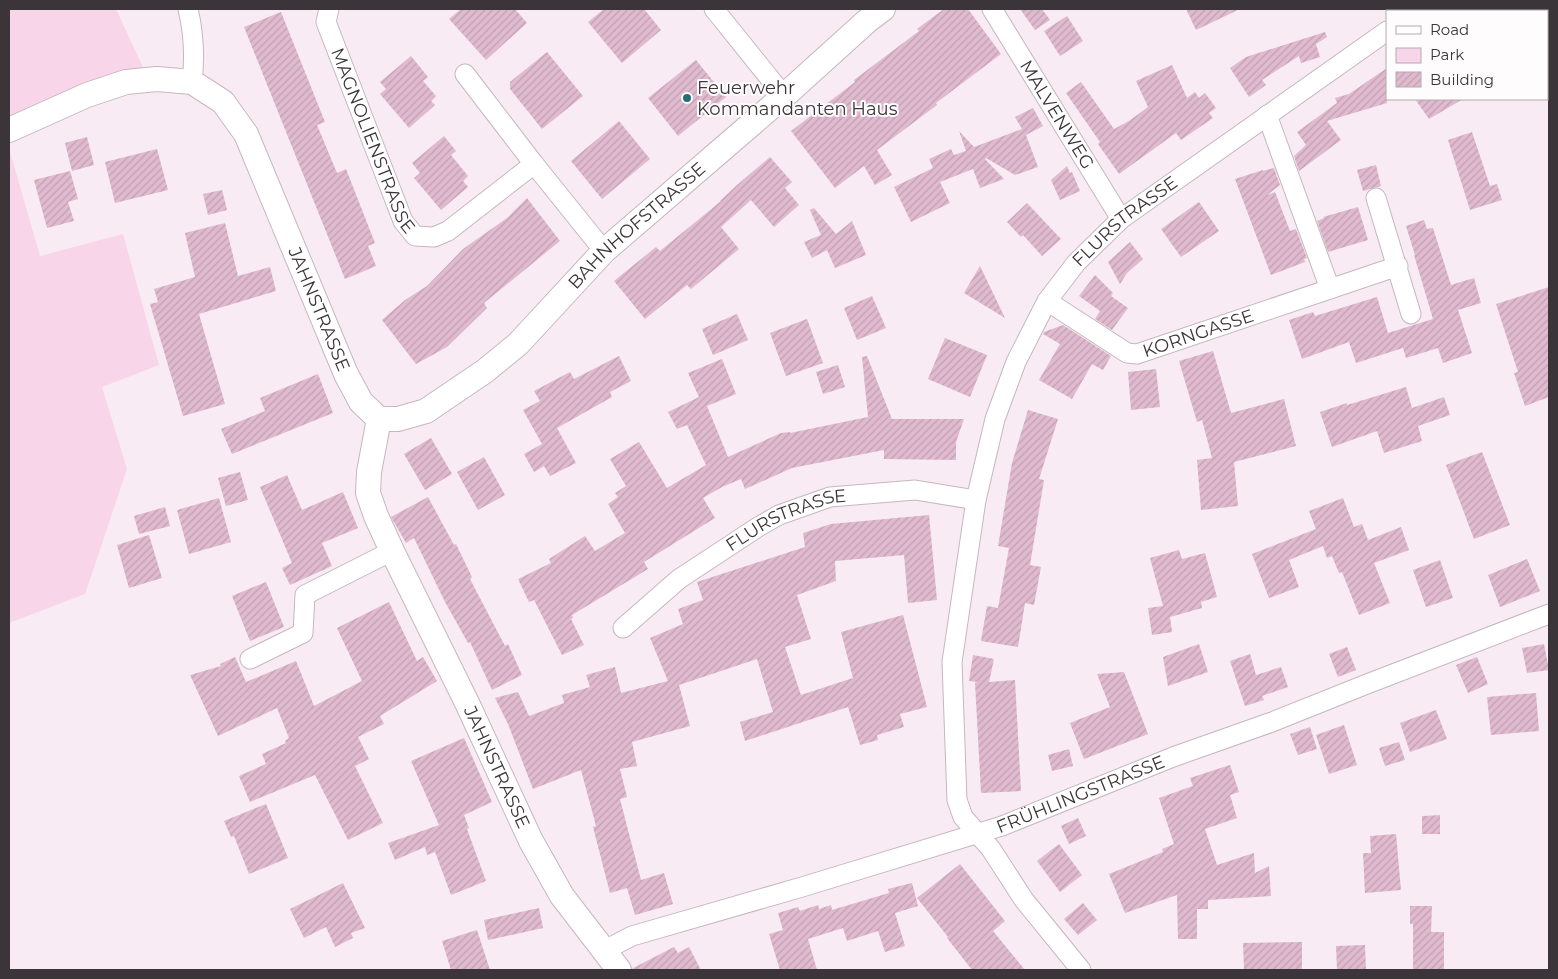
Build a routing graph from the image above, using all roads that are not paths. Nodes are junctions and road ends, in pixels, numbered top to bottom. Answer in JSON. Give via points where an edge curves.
{"nodes":[{"id":1,"x":188,"y":9,"type":"edge"},
{"id":2,"x":714,"y":9,"type":"edge"},
{"id":3,"x":884,"y":9,"type":"edge"},
{"id":4,"x":992,"y":9,"type":"edge"},
{"id":5,"x":327,"y":15,"type":"edge"},
{"id":6,"x":1386,"y":32,"type":"edge"},
{"id":7,"x":465,"y":74,"type":"dead end"},
{"id":8,"x":192,"y":82,"type":"junction"},
{"id":9,"x":784,"y":96,"type":"junction"},
{"id":10,"x":1266,"y":115,"type":"junction"},
{"id":11,"x":9,"y":130,"type":"edge"},
{"id":12,"x":534,"y":164,"type":"junction"},
{"id":13,"x":1376,"y":198,"type":"dead end"},
{"id":14,"x":1121,"y":219,"type":"junction"},
{"id":15,"x":604,"y":251,"type":"junction"},
{"id":16,"x":1398,"y":266,"type":"junction"},
{"id":17,"x":1330,"y":289,"type":"junction"},
{"id":18,"x":1047,"y":301,"type":"junction"},
{"id":19,"x":1411,"y":314,"type":"dead end"},
{"id":20,"x":379,"y":419,"type":"junction"},
{"id":21,"x":976,"y":500,"type":"junction"},
{"id":22,"x":392,"y":551,"type":"junction"},
{"id":23,"x":1549,"y":614,"type":"edge"},
{"id":24,"x":623,"y":628,"type":"dead end"},
{"id":25,"x":250,"y":659,"type":"dead end"},
{"id":26,"x":976,"y":834,"type":"junction"},
{"id":27,"x":605,"y":950,"type":"junction"},
{"id":28,"x":619,"y":970,"type":"edge"},
{"id":29,"x":1082,"y":970,"type":"edge"}],
"edges":[{"from":1,"to":8,"type":"street","via":[[195,56]]},
{"from":2,"to":9,"type":"street"},
{"from":3,"to":9,"type":"street","name":"BAHNHOFSTRASSE"},
{"from":4,"to":14,"type":"street","name":"MALVENWEG"},
{"from":5,"to":12,"type":"street","name":"MAGNOLIENSTRASSE","via":[[403,221],[416,236],[434,237],[448,231]]},
{"from":6,"to":10,"type":"street","name":"FLURSTRASSE"},
{"from":7,"to":12,"type":"street"},
{"from":8,"to":11,"type":"street","via":[[158,79],[126,82],[87,95]]},
{"from":8,"to":20,"type":"street","name":"JAHNSTRASSE","via":[[223,102],[246,134],[346,374],[361,402]]},
{"from":9,"to":15,"type":"street","name":"BAHNHOFSTRASSE"},
{"from":10,"to":14,"type":"street","name":"FLURSTRASSE"},
{"from":10,"to":17,"type":"street"},
{"from":12,"to":15,"type":"street"},
{"from":13,"to":16,"type":"street"},
{"from":14,"to":18,"type":"street","name":"FLURSTRASSE","via":[[1076,263]]},
{"from":15,"to":20,"type":"street","name":"BAHNHOFSTRASSE","via":[[518,344],[485,371],[426,411],[398,419]]},
{"from":16,"to":17,"type":"street","name":"KORNGASSE"},
{"from":16,"to":19,"type":"street"},
{"from":17,"to":18,"type":"street","name":"KORNGASSE","via":[[1137,354],[1127,353]]},
{"from":18,"to":21,"type":"street","name":"FLURSTRASSE","via":[[1016,362],[995,419]]},
{"from":20,"to":22,"type":"street","name":"JAHNSTRASSE","via":[[368,494]]},
{"from":21,"to":24,"type":"street","name":"FLURSTRASSE","via":[[915,490],[830,497],[779,515],[678,579]]},
{"from":21,"to":26,"type":"street","name":"FLURSTRASSE","via":[[952,662],[957,800],[962,817]]},
{"from":22,"to":25,"type":"street","via":[[304,594],[303,633]]},
{"from":22,"to":27,"type":"street","name":"JAHNSTRASSE","via":[[531,841],[562,896]]},
{"from":23,"to":26,"type":"street","name":"FRÜHLINGSTRASSE"},
{"from":26,"to":27,"type":"street","name":"FRÜHLINGSTRASSE","via":[[632,936]]},
{"from":26,"to":29,"type":"street","name":"FLURSTRASSE","via":[[1024,900]]},
{"from":27,"to":28,"type":"street","name":"JAHNSTRASSE"}]}
